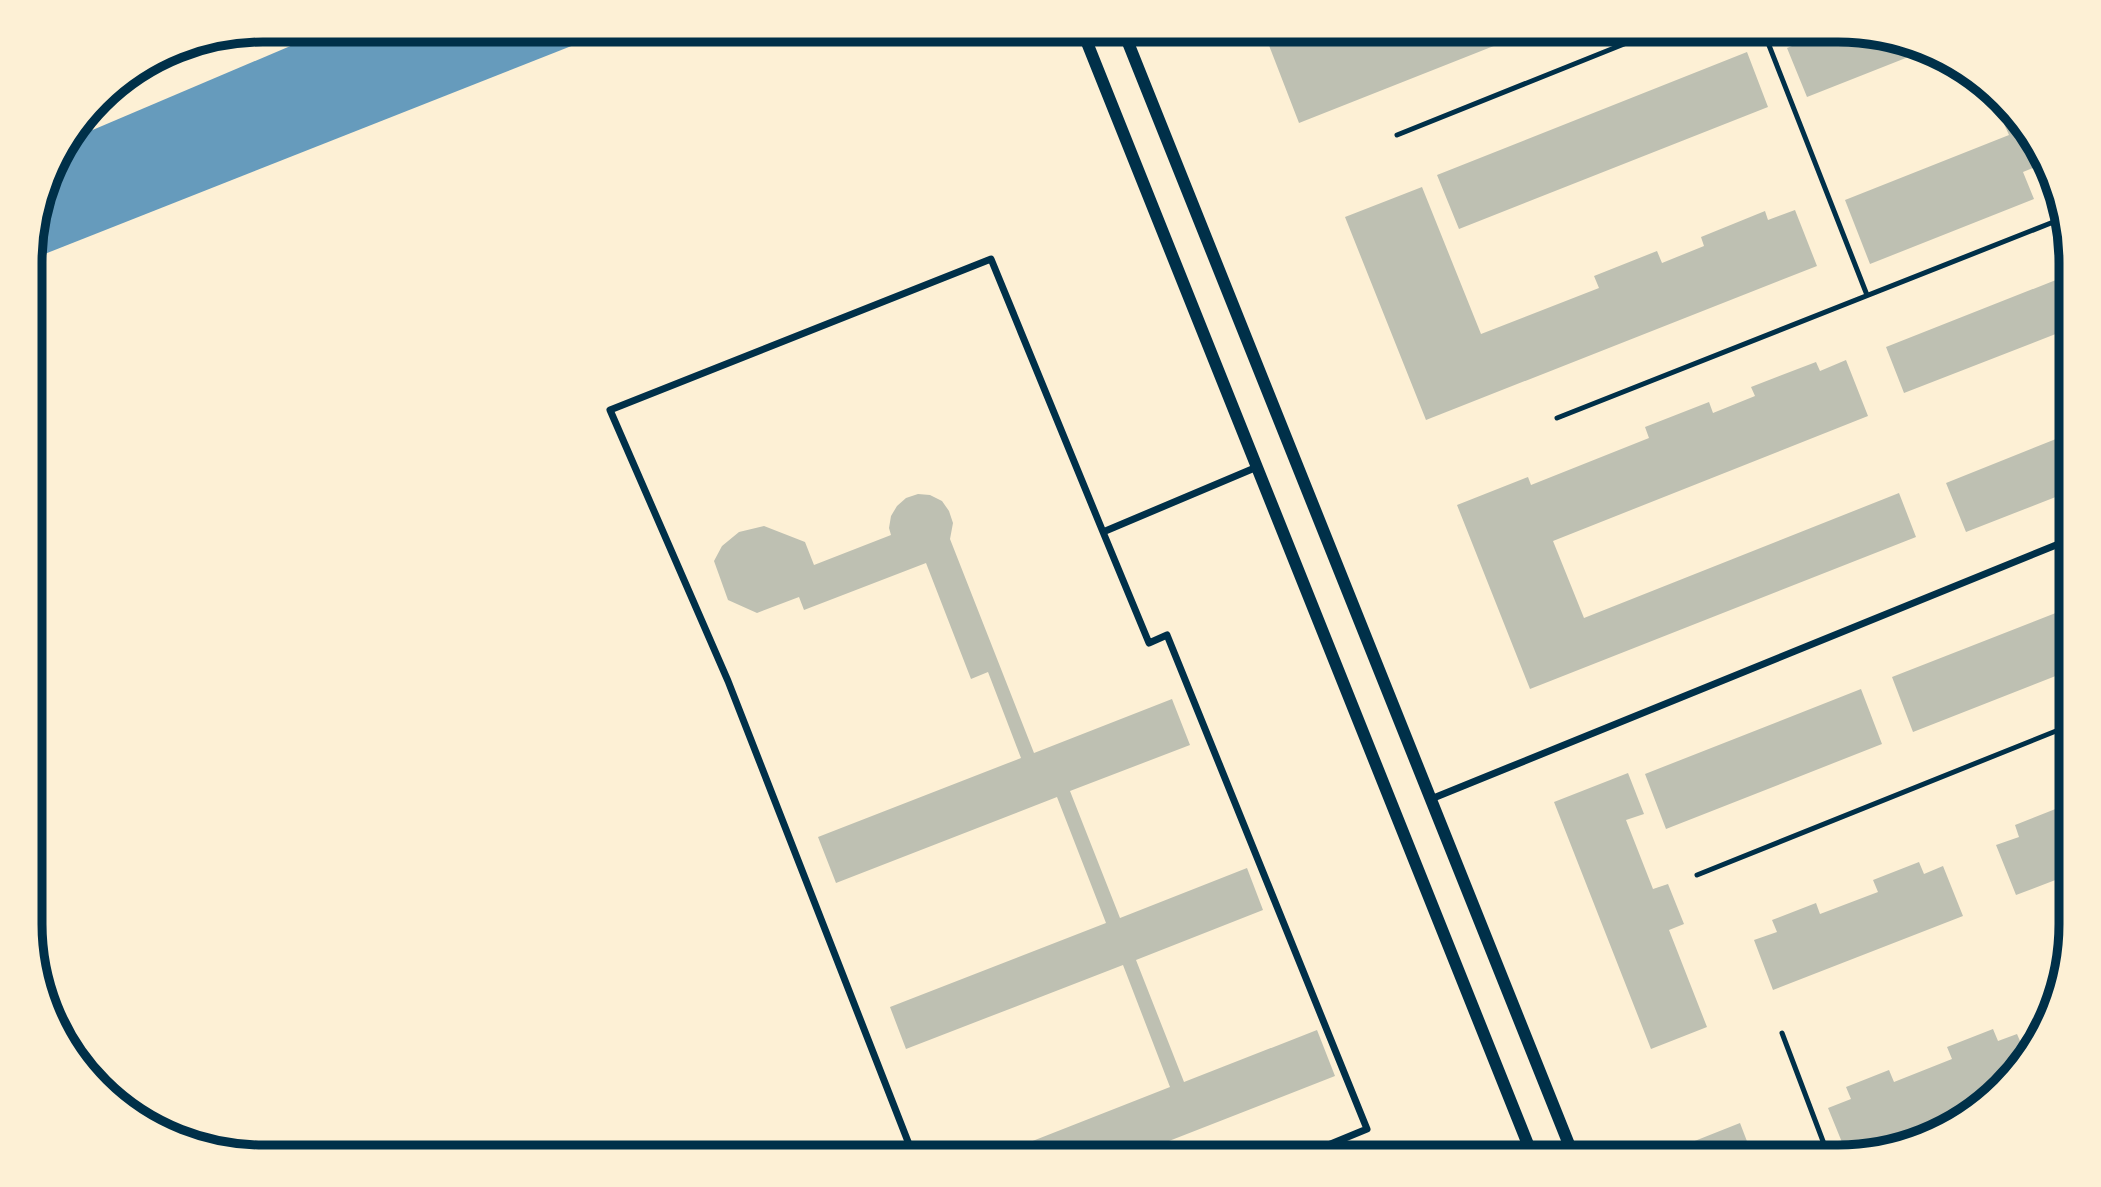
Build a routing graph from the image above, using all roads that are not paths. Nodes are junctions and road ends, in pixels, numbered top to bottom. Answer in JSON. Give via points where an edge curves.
{"nodes":[{"id":1,"x":1087,"y":42,"type":"edge"},
{"id":2,"x":1128,"y":42,"type":"edge"},
{"id":3,"x":1629,"y":42,"type":"edge"},
{"id":4,"x":1768,"y":42,"type":"edge"},
{"id":5,"x":1397,"y":135,"type":"dead end"},
{"id":6,"x":2055,"y":221,"type":"edge"},
{"id":7,"x":1867,"y":295,"type":"junction"},
{"id":8,"x":1557,"y":418,"type":"dead end"},
{"id":9,"x":1257,"y":467,"type":"junction"},
{"id":10,"x":1103,"y":532,"type":"junction"},
{"id":11,"x":2059,"y":545,"type":"edge"},
{"id":12,"x":2059,"y":730,"type":"edge"},
{"id":13,"x":1431,"y":799,"type":"junction"},
{"id":14,"x":1697,"y":875,"type":"dead end"},
{"id":15,"x":1782,"y":1033,"type":"dead end"},
{"id":16,"x":909,"y":1145,"type":"edge"},
{"id":17,"x":1328,"y":1145,"type":"edge"},
{"id":18,"x":1528,"y":1145,"type":"edge"},
{"id":19,"x":1569,"y":1145,"type":"edge"},
{"id":20,"x":1824,"y":1145,"type":"edge"}],
"edges":[{"from":1,"to":9,"type":"street"},
{"from":2,"to":13,"type":"street"},
{"from":3,"to":5,"type":"lane"},
{"from":4,"to":7,"type":"lane"},
{"from":6,"to":7,"type":"lane"},
{"from":7,"to":8,"type":"lane"},
{"from":9,"to":10,"type":"street"},
{"from":9,"to":18,"type":"street"},
{"from":10,"to":16,"type":"street","via":[[991,259],[610,410],[727,681]]},
{"from":10,"to":17,"type":"street","via":[[1149,643],[1167,635],[1367,1129]]},
{"from":11,"to":13,"type":"street"},
{"from":12,"to":14,"type":"lane"},
{"from":13,"to":19,"type":"street"},
{"from":15,"to":20,"type":"lane"}]}
